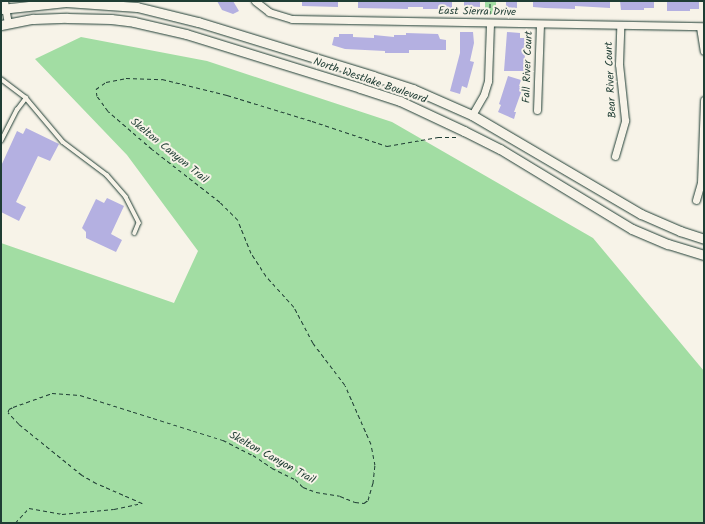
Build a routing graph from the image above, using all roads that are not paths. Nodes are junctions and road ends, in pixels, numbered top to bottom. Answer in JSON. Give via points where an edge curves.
{"nodes":[{"id":1,"x":255,"y":1,"type":"edge"},
{"id":2,"x":3,"y":6,"type":"edge"},
{"id":3,"x":4,"y":24,"type":"edge"},
{"id":4,"x":490,"y":24,"type":"junction"},
{"id":5,"x":540,"y":24,"type":"junction"},
{"id":6,"x":620,"y":26,"type":"junction"},
{"id":7,"x":702,"y":26,"type":"edge"},
{"id":8,"x":704,"y":51,"type":"edge"},
{"id":9,"x":1,"y":79,"type":"edge"},
{"id":10,"x":26,"y":98,"type":"junction"},
{"id":11,"x":704,"y":100,"type":"edge"},
{"id":12,"x":537,"y":110,"type":"dead end"},
{"id":13,"x":472,"y":115,"type":"junction"},
{"id":14,"x":1,"y":141,"type":"edge"},
{"id":15,"x":615,"y":156,"type":"dead end"},
{"id":16,"x":696,"y":200,"type":"dead end"},
{"id":17,"x":135,"y":233,"type":"dead end"},
{"id":18,"x":704,"y":239,"type":"edge"},
{"id":19,"x":704,"y":255,"type":"edge"}],
"edges":[{"from":1,"to":4,"type":"street","name":"East Sierra Drive","via":[[269,12],[292,19]]},
{"from":2,"to":3,"type":"street"},
{"from":2,"to":13,"type":"main road","name":"North Westlake Boulevard","via":[[72,2],[113,4],[156,12],[198,22],[413,89]]},
{"from":3,"to":19,"type":"main road","name":"North Westlake Boulevard","via":[[33,19],[89,18],[126,21],[158,27],[360,88],[400,102],[500,149],[632,229]]},
{"from":4,"to":5,"type":"street","name":"East Sierra Drive"},
{"from":4,"to":13,"type":"street","via":[[488,81]]},
{"from":5,"to":6,"type":"street","name":"East Sierra Drive"},
{"from":5,"to":12,"type":"street","name":"Fall River Court"},
{"from":6,"to":7,"type":"street","name":"East Sierra Drive"},
{"from":6,"to":15,"type":"street","name":"Bear River Court","via":[[619,64],[624,120]]},
{"from":7,"to":8,"type":"street"},
{"from":9,"to":10,"type":"lane"},
{"from":10,"to":14,"type":"lane"},
{"from":10,"to":17,"type":"lane","via":[[63,142],[107,175],[126,197],[139,223]]},
{"from":11,"to":16,"type":"street","via":[[701,183]]},
{"from":13,"to":18,"type":"main road","name":"North Westlake Boulevard","via":[[641,214],[680,232]]}]}
